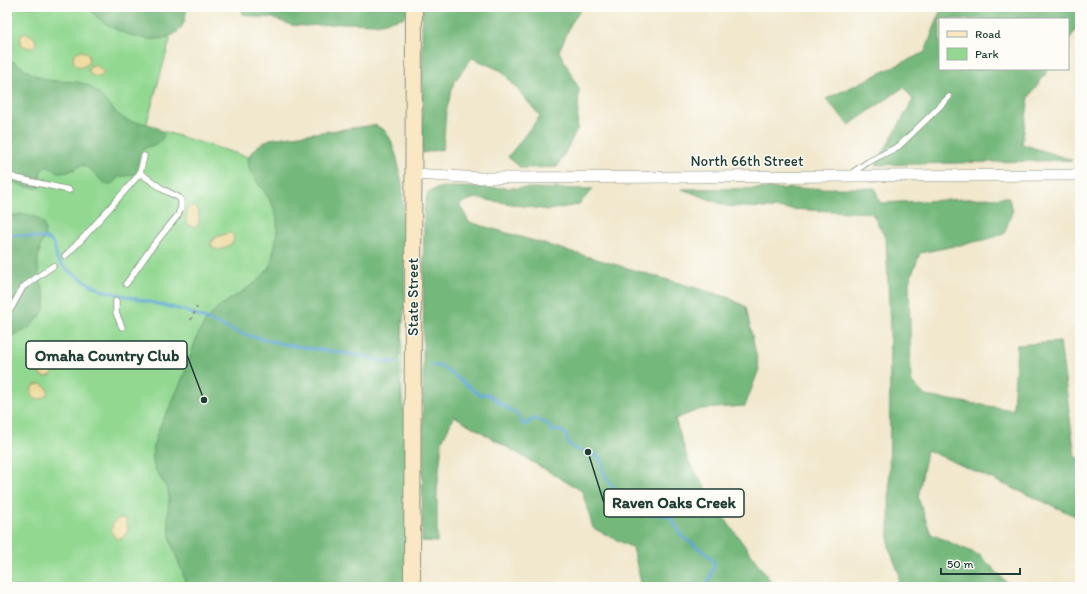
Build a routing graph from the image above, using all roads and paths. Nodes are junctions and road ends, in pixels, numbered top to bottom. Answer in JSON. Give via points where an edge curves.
{"nodes":[{"id":1,"x":414,"y":7,"type":"edge"},
{"id":2,"x":949,"y":97,"type":"dead end"},
{"id":3,"x":144,"y":156,"type":"dead end"},
{"id":4,"x":140,"y":173,"type":"junction"},
{"id":5,"x":7,"y":174,"type":"edge"},
{"id":6,"x":414,"y":174,"type":"junction"},
{"id":7,"x":1080,"y":175,"type":"edge"},
{"id":8,"x":847,"y":176,"type":"junction"},
{"id":9,"x":69,"y":190,"type":"dead end"},
{"id":10,"x":65,"y":256,"type":"dead end"},
{"id":11,"x":53,"y":266,"type":"dead end"},
{"id":12,"x":126,"y":284,"type":"dead end"},
{"id":13,"x":116,"y":301,"type":"dead end"},
{"id":14,"x":197,"y":307,"type":"dead end"},
{"id":15,"x":7,"y":313,"type":"edge"},
{"id":16,"x":191,"y":320,"type":"dead end"},
{"id":17,"x":122,"y":327,"type":"dead end"},
{"id":18,"x":412,"y":587,"type":"edge"}],
"edges":[{"from":1,"to":6,"type":"street","name":"State Street"},
{"from":2,"to":8,"type":"lane","via":[[899,146]]},
{"from":3,"to":4,"type":"lane"},
{"from":4,"to":10,"type":"lane"},
{"from":4,"to":12,"type":"lane","via":[[178,197],[181,200],[181,207],[178,215]]},
{"from":5,"to":9,"type":"lane"},
{"from":6,"to":8,"type":"street","name":"North 66th Street","via":[[481,178]]},
{"from":6,"to":18,"type":"street","name":"State Street"},
{"from":7,"to":8,"type":"street","name":"North 66th Street"},
{"from":11,"to":15,"type":"lane","via":[[23,287]]},
{"from":13,"to":17,"type":"lane","via":[[116,313]]},
{"from":14,"to":16,"type":"path"}]}
